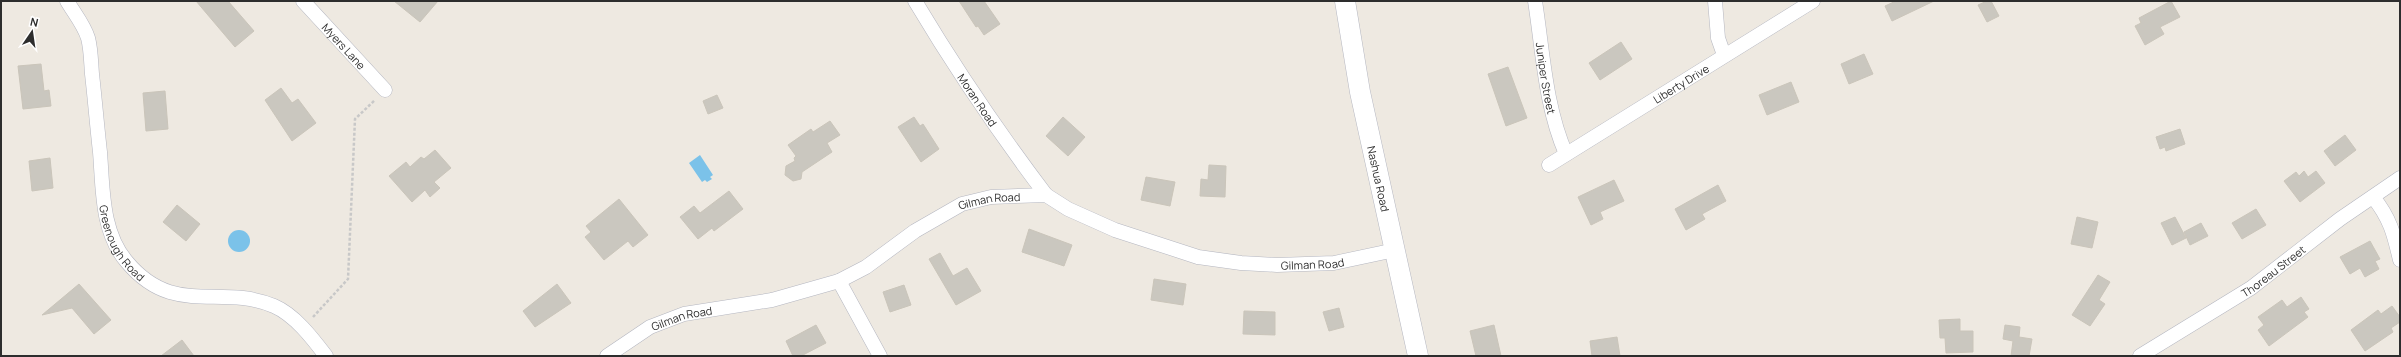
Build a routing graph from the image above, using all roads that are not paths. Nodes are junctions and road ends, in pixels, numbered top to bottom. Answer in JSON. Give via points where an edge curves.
{"nodes":[{"id":1,"x":68,"y":1,"type":"edge"},
{"id":2,"x":303,"y":1,"type":"edge"},
{"id":3,"x":915,"y":1,"type":"edge"},
{"id":4,"x":1345,"y":1,"type":"edge"},
{"id":5,"x":1535,"y":1,"type":"edge"},
{"id":6,"x":1715,"y":1,"type":"edge"},
{"id":7,"x":1813,"y":1,"type":"edge"},
{"id":8,"x":1724,"y":55,"type":"junction"},
{"id":9,"x":385,"y":90,"type":"road end"},
{"id":10,"x":1566,"y":154,"type":"junction"},
{"id":11,"x":1549,"y":165,"type":"dead end"},
{"id":12,"x":2400,"y":178,"type":"edge"},
{"id":13,"x":1046,"y":195,"type":"junction"},
{"id":14,"x":2373,"y":197,"type":"junction"},
{"id":15,"x":1395,"y":250,"type":"junction"},
{"id":16,"x":2400,"y":260,"type":"edge"},
{"id":17,"x":839,"y":281,"type":"junction"},
{"id":18,"x":326,"y":356,"type":"edge"},
{"id":19,"x":607,"y":356,"type":"edge"},
{"id":20,"x":880,"y":356,"type":"edge"},
{"id":21,"x":1418,"y":356,"type":"edge"},
{"id":22,"x":2140,"y":356,"type":"edge"}],
"edges":[{"from":1,"to":18,"type":"street","name":"Greenough Road","via":[[88,38],[105,212],[114,242],[125,260],[139,276],[158,288],[179,295],[235,298],[259,301],[276,307],[292,318]]},
{"from":2,"to":9,"type":"street","name":"Myers Lane"},
{"from":3,"to":13,"type":"street","name":"Moran Road","via":[[939,42],[1014,153]]},
{"from":4,"to":15,"type":"main road","name":"Nashua Road","via":[[1360,92]]},
{"from":5,"to":10,"type":"street","name":"Juniper Street","via":[[1555,128]]},
{"from":6,"to":8,"type":"street","via":[[1718,38]]},
{"from":7,"to":8,"type":"street","name":"Liberty Drive"},
{"from":8,"to":10,"type":"street","name":"Liberty Drive"},
{"from":10,"to":11,"type":"street","name":"Liberty Drive"},
{"from":12,"to":14,"type":"street","name":"Thoreau Street"},
{"from":13,"to":15,"type":"street","name":"Gilman Road","via":[[1068,209],[1115,230],[1198,257],[1284,265],[1334,263]]},
{"from":13,"to":17,"type":"street","name":"Gilman Road","via":[[991,197],[962,204],[915,232],[866,267]]},
{"from":14,"to":16,"type":"street","via":[[2393,228]]},
{"from":14,"to":22,"type":"street","name":"Thoreau Street","via":[[2251,288]]},
{"from":15,"to":21,"type":"main road","name":"Nashua Road"},
{"from":17,"to":19,"type":"street","name":"Gilman Road","via":[[772,300],[684,314],[650,327]]},
{"from":17,"to":20,"type":"street"}]}
